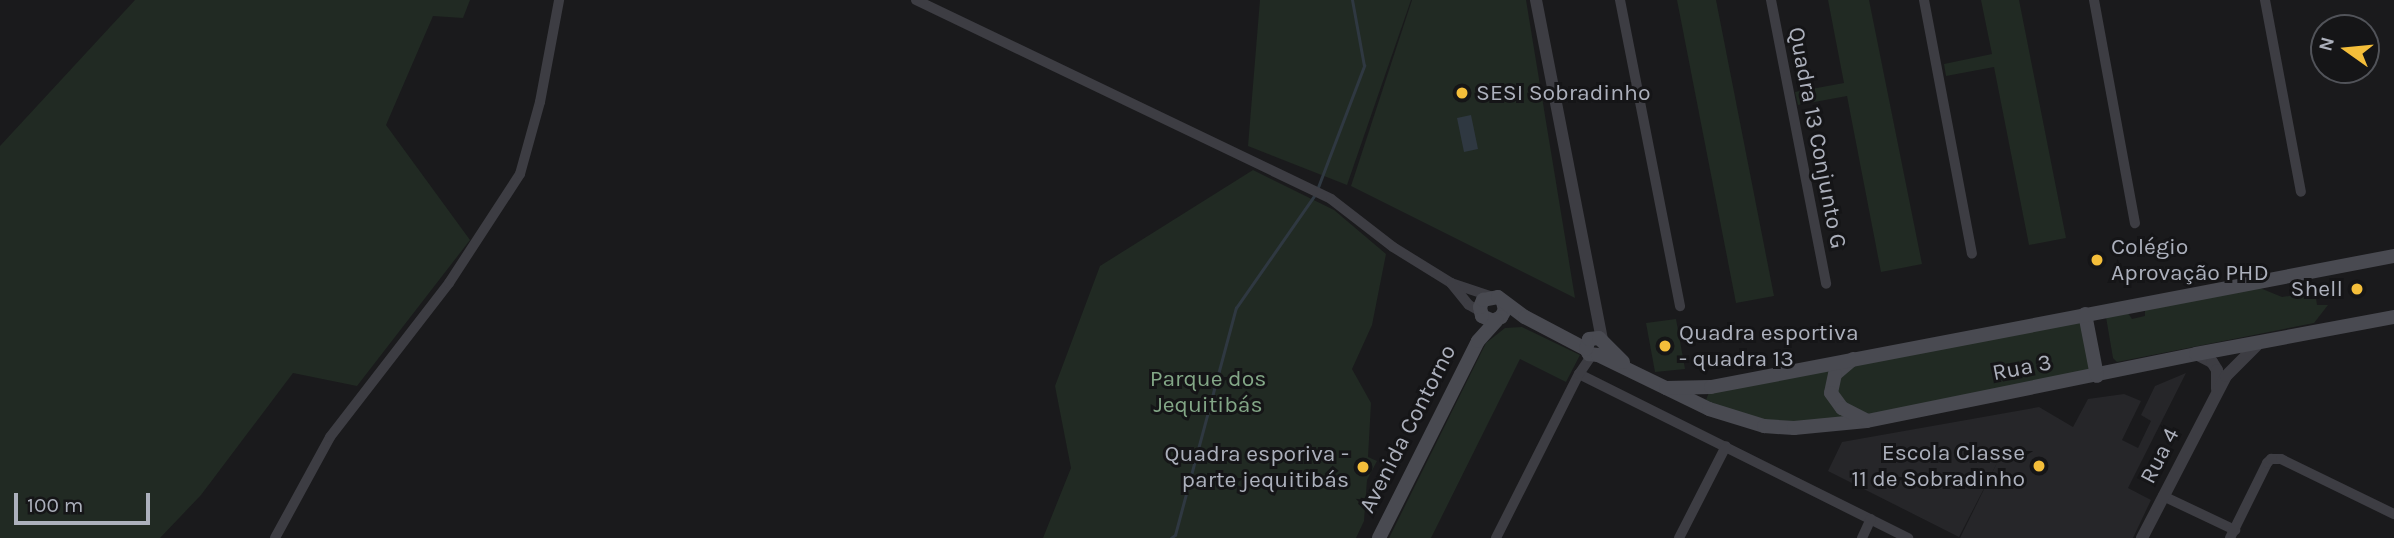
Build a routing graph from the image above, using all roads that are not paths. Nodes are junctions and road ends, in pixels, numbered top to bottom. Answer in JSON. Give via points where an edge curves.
{"nodes":[{"id":1,"x":559,"y":0,"type":"edge"},
{"id":2,"x":916,"y":0,"type":"edge"},
{"id":3,"x":1536,"y":0,"type":"edge"},
{"id":4,"x":1619,"y":0,"type":"edge"},
{"id":5,"x":1771,"y":0,"type":"edge"},
{"id":6,"x":1924,"y":0,"type":"edge"},
{"id":7,"x":2094,"y":0,"type":"edge"},
{"id":8,"x":2265,"y":0,"type":"edge"},
{"id":9,"x":2301,"y":192,"type":"dead end"},
{"id":10,"x":2135,"y":223,"type":"dead end"},
{"id":11,"x":1972,"y":254,"type":"dead end"},
{"id":12,"x":2394,"y":256,"type":"edge"},
{"id":13,"x":1451,"y":283,"type":"junction"},
{"id":14,"x":1826,"y":284,"type":"dead end"},
{"id":15,"x":1492,"y":297,"type":"junction"},
{"id":16,"x":1680,"y":306,"type":"dead end"},
{"id":17,"x":1480,"y":312,"type":"junction"},
{"id":18,"x":2085,"y":314,"type":"junction"},
{"id":19,"x":1525,"y":317,"type":"junction"},
{"id":20,"x":2394,"y":317,"type":"edge"},
{"id":21,"x":1499,"y":319,"type":"junction"},
{"id":22,"x":1478,"y":341,"type":"junction"},
{"id":23,"x":2259,"y":343,"type":"junction"},
{"id":24,"x":1595,"y":346,"type":"junction"},
{"id":25,"x":2196,"y":354,"type":"junction"},
{"id":26,"x":1854,"y":358,"type":"junction"},
{"id":27,"x":1579,"y":374,"type":"junction"},
{"id":28,"x":2097,"y":376,"type":"junction"},
{"id":29,"x":1711,"y":387,"type":"junction"},
{"id":30,"x":1663,"y":389,"type":"junction"},
{"id":31,"x":2216,"y":392,"type":"junction"},
{"id":32,"x":1709,"y":409,"type":"junction"},
{"id":33,"x":1867,"y":421,"type":"junction"},
{"id":34,"x":1726,"y":446,"type":"junction"},
{"id":35,"x":2164,"y":496,"type":"junction"},
{"id":36,"x":2394,"y":514,"type":"edge"},
{"id":37,"x":1871,"y":519,"type":"junction"},
{"id":38,"x":2232,"y":534,"type":"edge"},
{"id":39,"x":275,"y":538,"type":"edge"},
{"id":40,"x":1379,"y":538,"type":"edge"},
{"id":41,"x":1496,"y":538,"type":"edge"},
{"id":42,"x":1679,"y":538,"type":"edge"},
{"id":43,"x":1862,"y":538,"type":"edge"},
{"id":44,"x":1908,"y":538,"type":"edge"},
{"id":45,"x":2142,"y":538,"type":"edge"}],
"edges":[{"from":1,"to":39,"type":"street","via":[[540,102],[520,174],[449,283],[330,436]]},
{"from":2,"to":13,"type":"street","via":[[1331,199],[1392,247]]},
{"from":3,"to":24,"type":"street","via":[[1597,304]]},
{"from":4,"to":16,"type":"street"},
{"from":5,"to":14,"type":"street","name":"Quadra 13 Conjunto G"},
{"from":6,"to":11,"type":"street"},
{"from":7,"to":10,"type":"street"},
{"from":8,"to":9,"type":"street"},
{"from":12,"to":18,"type":"main road","name":"Rua 3"},
{"from":13,"to":15,"type":"street"},
{"from":13,"to":17,"type":"street"},
{"from":15,"to":17,"type":"main road","via":[[1481,303]]},
{"from":15,"to":19,"type":"main road"},
{"from":15,"to":21,"type":"main road","via":[[1505,310]]},
{"from":17,"to":21,"type":"main road","via":[[1485,319]]},
{"from":17,"to":22,"type":"main road","name":"Avenida Contorno"},
{"from":18,"to":26,"type":"main road","name":"Rua 3"},
{"from":18,"to":28,"type":"main road"},
{"from":19,"to":21,"type":"main road"},
{"from":19,"to":24,"type":"main road"},
{"from":20,"to":23,"type":"main road","name":"Rua 3"},
{"from":21,"to":22,"type":"main road","name":"Avenida Contorno"},
{"from":22,"to":40,"type":"main road","name":"Avenida Contorno"},
{"from":23,"to":25,"type":"main road","name":"Rua 3"},
{"from":23,"to":31,"type":"street","name":"Rua 4","via":[[2234,365]]},
{"from":24,"to":27,"type":"street"},
{"from":24,"to":30,"type":"main road","name":"Rua 3"},
{"from":25,"to":28,"type":"main road","name":"Rua 3"},
{"from":25,"to":31,"type":"street","via":[[2217,370]]},
{"from":26,"to":29,"type":"main road","name":"Rua 3"},
{"from":26,"to":33,"type":"main road","via":[[1836,374],[1831,393],[1842,408]]},
{"from":27,"to":34,"type":"street"},
{"from":27,"to":41,"type":"street"},
{"from":28,"to":33,"type":"main road","name":"Rua 3"},
{"from":29,"to":30,"type":"main road","name":"Rua 3"},
{"from":29,"to":32,"type":"main road","via":[[1706,400]]},
{"from":30,"to":32,"type":"main road","name":"Rua 3"},
{"from":31,"to":35,"type":"street","name":"Rua 4"},
{"from":32,"to":33,"type":"main road","name":"Rua 3","via":[[1764,426]]},
{"from":34,"to":37,"type":"street"},
{"from":34,"to":42,"type":"street"},
{"from":35,"to":38,"type":"street"},
{"from":35,"to":45,"type":"street","name":"Rua 4"},
{"from":36,"to":38,"type":"street","via":[[2281,459],[2271,459]]},
{"from":37,"to":43,"type":"street"},
{"from":37,"to":44,"type":"street"}]}
